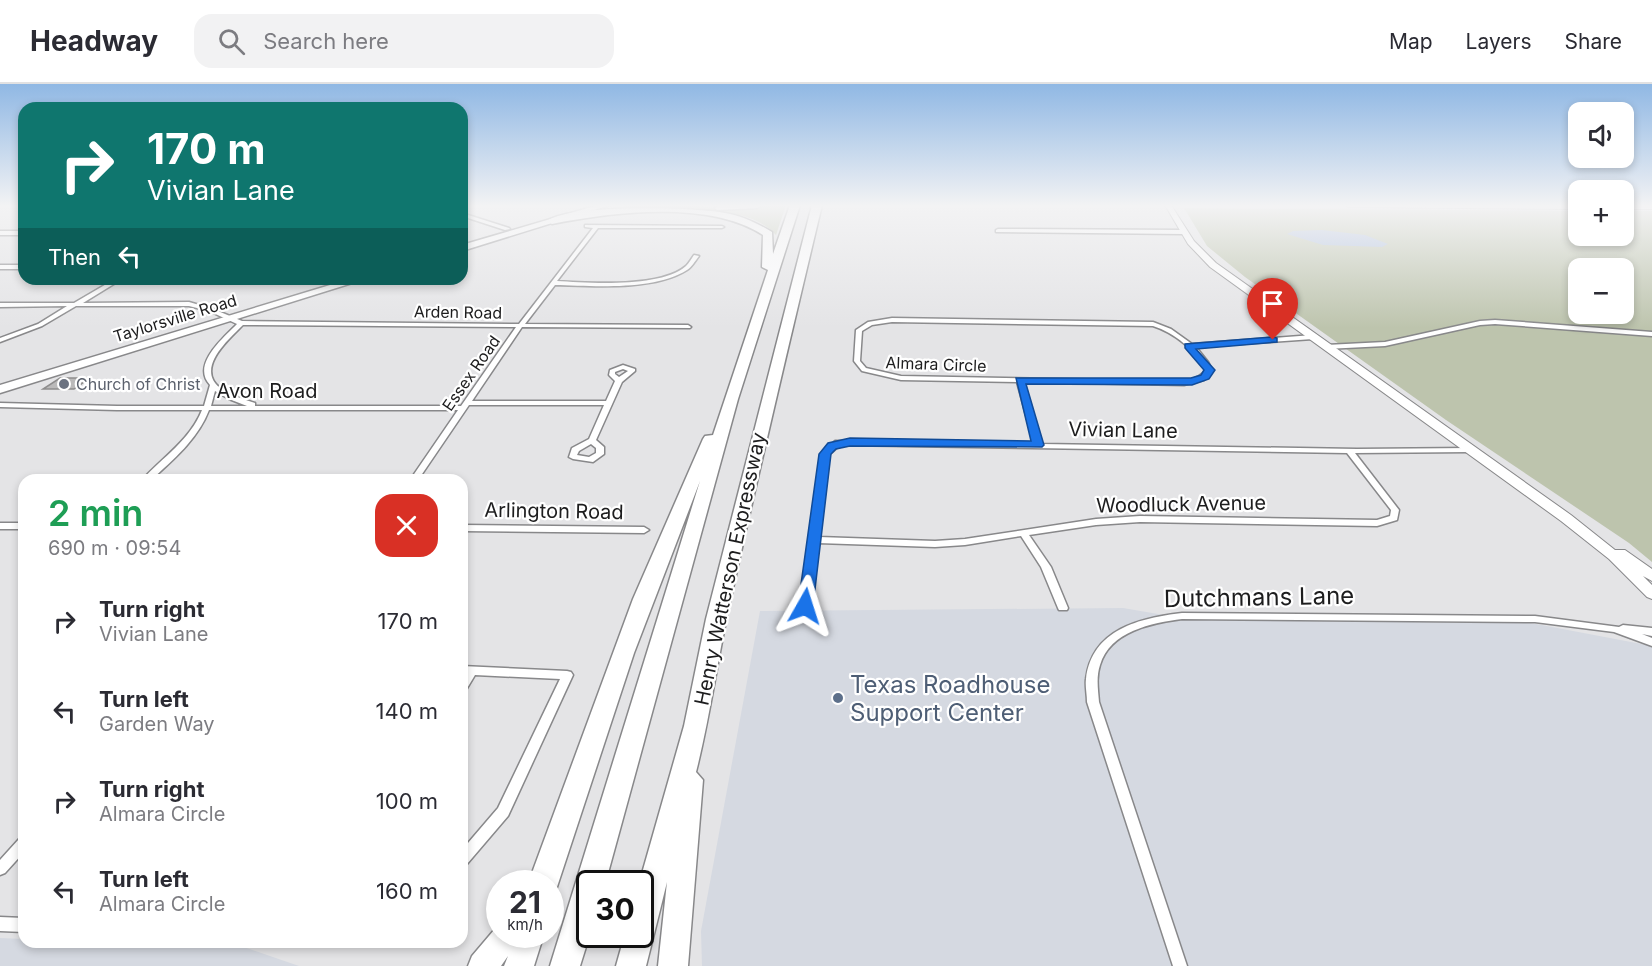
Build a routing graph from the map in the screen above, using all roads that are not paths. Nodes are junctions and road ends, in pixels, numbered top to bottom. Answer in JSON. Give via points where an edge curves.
{"nodes":[{"id":1,"x":581,"y":246,"type":"edge"},
{"id":2,"x":769,"y":246,"type":"edge"},
{"id":3,"x":781,"y":246,"type":"edge"},
{"id":4,"x":808,"y":246,"type":"edge"},
{"id":5,"x":1195,"y":246,"type":"edge"},
{"id":6,"x":696,"y":256,"type":"dead end"},
{"id":7,"x":0,"y":267,"type":"edge"},
{"id":8,"x":18,"y":267,"type":"edge"},
{"id":9,"x":552,"y":283,"type":"junction"},
{"id":10,"x":768,"y":284,"type":"junction"},
{"id":11,"x":109,"y":285,"type":"edge"},
{"id":12,"x":324,"y":285,"type":"edge"},
{"id":13,"x":339,"y":285,"type":"edge"},
{"id":14,"x":0,"y":306,"type":"edge"},
{"id":15,"x":73,"y":306,"type":"junction"},
{"id":16,"x":224,"y":317,"type":"junction"},
{"id":17,"x":241,"y":323,"type":"junction"},
{"id":18,"x":521,"y":326,"type":"junction"},
{"id":19,"x":688,"y":327,"type":"dead end"},
{"id":20,"x":1652,"y":334,"type":"edge"},
{"id":21,"x":1313,"y":337,"type":"junction"},
{"id":22,"x":0,"y":339,"type":"edge"},
{"id":23,"x":1189,"y":346,"type":"junction"},
{"id":24,"x":1326,"y":347,"type":"junction"},
{"id":25,"x":1020,"y":380,"type":"junction"},
{"id":26,"x":0,"y":381,"type":"edge"},
{"id":27,"x":619,"y":381,"type":"dead end"},
{"id":28,"x":212,"y":387,"type":"junction"},
{"id":29,"x":0,"y":389,"type":"edge"},
{"id":30,"x":730,"y":399,"type":"junction"},
{"id":31,"x":608,"y":403,"type":"junction"},
{"id":32,"x":0,"y":405,"type":"edge"},
{"id":33,"x":465,"y":405,"type":"junction"},
{"id":34,"x":261,"y":407,"type":"junction"},
{"id":35,"x":207,"y":408,"type":"junction"},
{"id":36,"x":592,"y":440,"type":"dead end"},
{"id":37,"x":1038,"y":445,"type":"junction"},
{"id":38,"x":1470,"y":450,"type":"junction"},
{"id":39,"x":1349,"y":451,"type":"junction"},
{"id":40,"x":152,"y":474,"type":"edge"},
{"id":41,"x":418,"y":474,"type":"edge"},
{"id":42,"x":0,"y":526,"type":"edge"},
{"id":43,"x":18,"y":526,"type":"edge"},
{"id":44,"x":468,"y":528,"type":"edge"},
{"id":45,"x":645,"y":530,"type":"dead end"},
{"id":46,"x":1024,"y":534,"type":"junction"},
{"id":47,"x":1587,"y":535,"type":"junction"},
{"id":48,"x":814,"y":540,"type":"junction"},
{"id":49,"x":1652,"y":576,"type":"edge"},
{"id":50,"x":1652,"y":594,"type":"edge"},
{"id":51,"x":805,"y":606,"type":"dead end"},
{"id":52,"x":1063,"y":608,"type":"dead end"},
{"id":53,"x":1615,"y":629,"type":"junction"},
{"id":54,"x":1652,"y":632,"type":"edge"},
{"id":55,"x":1652,"y":642,"type":"edge"},
{"id":56,"x":468,"y":670,"type":"edge"},
{"id":57,"x":696,"y":726,"type":"junction"},
{"id":58,"x":18,"y":850,"type":"edge"},
{"id":59,"x":468,"y":853,"type":"edge"},
{"id":60,"x":0,"y":869,"type":"edge"},
{"id":61,"x":547,"y":870,"type":"edge"},
{"id":62,"x":594,"y":870,"type":"edge"},
{"id":63,"x":654,"y":881,"type":"edge"},
{"id":64,"x":0,"y":924,"type":"edge"},
{"id":65,"x":18,"y":925,"type":"edge"},
{"id":66,"x":576,"y":930,"type":"edge"},
{"id":67,"x":496,"y":948,"type":"edge"},
{"id":68,"x":525,"y":948,"type":"edge"},
{"id":69,"x":636,"y":948,"type":"edge"},
{"id":70,"x":483,"y":966,"type":"edge"},
{"id":71,"x":519,"y":966,"type":"edge"},
{"id":72,"x":565,"y":966,"type":"edge"},
{"id":73,"x":631,"y":966,"type":"edge"},
{"id":74,"x":673,"y":966,"type":"edge"},
{"id":75,"x":1180,"y":966,"type":"edge"}],
"edges":[{"from":1,"to":9,"type":"street","name":"Essex Road"},
{"from":2,"to":10,"type":"highway"},
{"from":3,"to":10,"type":"highway","name":"Henry Watterson Expressway"},
{"from":4,"to":57,"type":"highway","name":"Henry Watterson Expressway","via":[[716,619]]},
{"from":5,"to":21,"type":"main road","via":[[1204,258]]},
{"from":6,"to":9,"type":"street","via":[[678,272],[642,282]]},
{"from":7,"to":8,"type":"street"},
{"from":9,"to":18,"type":"street","name":"Essex Road"},
{"from":10,"to":30,"type":"highway","name":"Henry Watterson Expressway"},
{"from":11,"to":15,"type":"street"},
{"from":12,"to":16,"type":"main road","name":"Taylorsville Road"},
{"from":13,"to":16,"type":"main road","name":"Taylorsville Road"},
{"from":14,"to":15,"type":"street","name":"Arden Road"},
{"from":15,"to":16,"type":"street","name":"Arden Road","via":[[175,303],[200,306]]},
{"from":15,"to":22,"type":"street","via":[[32,329]]},
{"from":16,"to":17,"type":"street","name":"Arden Road"},
{"from":16,"to":26,"type":"main road","name":"Taylorsville Road"},
{"from":16,"to":29,"type":"main road","name":"Taylorsville Road"},
{"from":17,"to":18,"type":"street","name":"Arden Road"},
{"from":17,"to":28,"type":"street","via":[[210,360],[208,377]]},
{"from":18,"to":19,"type":"street","name":"Arden Road"},
{"from":18,"to":33,"type":"street","name":"Essex Road"},
{"from":20,"to":24,"type":"street","via":[[1495,322],[1384,344]]},
{"from":21,"to":23,"type":"street"},
{"from":21,"to":24,"type":"main road"},
{"from":23,"to":25,"type":"street","name":"Almara Circle","via":[[1209,370],[1197,380]]},
{"from":23,"to":25,"type":"street","name":"Almara Circle","via":[[1169,329],[1143,324],[892,320],[867,325],[857,333],[858,364],[876,375]]},
{"from":24,"to":38,"type":"main road"},
{"from":25,"to":37,"type":"street"},
{"from":27,"to":31,"type":"street"},
{"from":28,"to":34,"type":"street","via":[[228,397]]},
{"from":28,"to":35,"type":"street"},
{"from":30,"to":61,"type":"highway","via":[[681,501],[647,586]]},
{"from":30,"to":62,"type":"highway","name":"Henry Watterson Expressway"},
{"from":31,"to":33,"type":"street","name":"Avon Road"},
{"from":31,"to":36,"type":"street"},
{"from":32,"to":35,"type":"street","name":"Avon Road"},
{"from":33,"to":34,"type":"street","name":"Avon Road"},
{"from":33,"to":41,"type":"street","name":"Essex Road"},
{"from":34,"to":35,"type":"street","name":"Avon Road"},
{"from":35,"to":40,"type":"street","via":[[180,448]]},
{"from":37,"to":39,"type":"street","name":"Vivian Lane"},
{"from":37,"to":48,"type":"street","name":"Vivian Lane","via":[[850,442],[832,446],[825,454]]},
{"from":38,"to":39,"type":"street","name":"Vivian Lane"},
{"from":38,"to":47,"type":"main road"},
{"from":39,"to":46,"type":"street","name":"Woodluck Avenue","via":[[1395,510],[1391,520],[1367,523],[1132,519]]},
{"from":42,"to":43,"type":"street"},
{"from":44,"to":45,"type":"street","name":"Arlington Road"},
{"from":46,"to":48,"type":"street","name":"Woodluck Avenue","via":[[935,544]]},
{"from":46,"to":52,"type":"street","via":[[1046,567]]},
{"from":47,"to":49,"type":"main road","via":[[1612,547]]},
{"from":47,"to":50,"type":"main road"},
{"from":48,"to":51,"type":"street","name":"Vivian Lane"},
{"from":53,"to":54,"type":"street","name":"Dutchmans Lane"},
{"from":53,"to":55,"type":"street","name":"Dutchmans Lane"},
{"from":53,"to":75,"type":"street","name":"Dutchmans Lane","via":[[1535,619],[1229,615],[1159,618],[1118,634],[1096,659],[1090,679],[1093,702]]},
{"from":56,"to":59,"type":"street","via":[[567,675],[503,812]]},
{"from":57,"to":63,"type":"highway","name":"Henry Watterson Expressway"},
{"from":57,"to":74,"type":"highway"},
{"from":58,"to":60,"type":"street"},
{"from":64,"to":65,"type":"street"},
{"from":66,"to":72,"type":"highway","name":"Henry Watterson Expressway"},
{"from":67,"to":70,"type":"highway"},
{"from":68,"to":71,"type":"highway"},
{"from":69,"to":73,"type":"highway","name":"Henry Watterson Expressway"}]}
